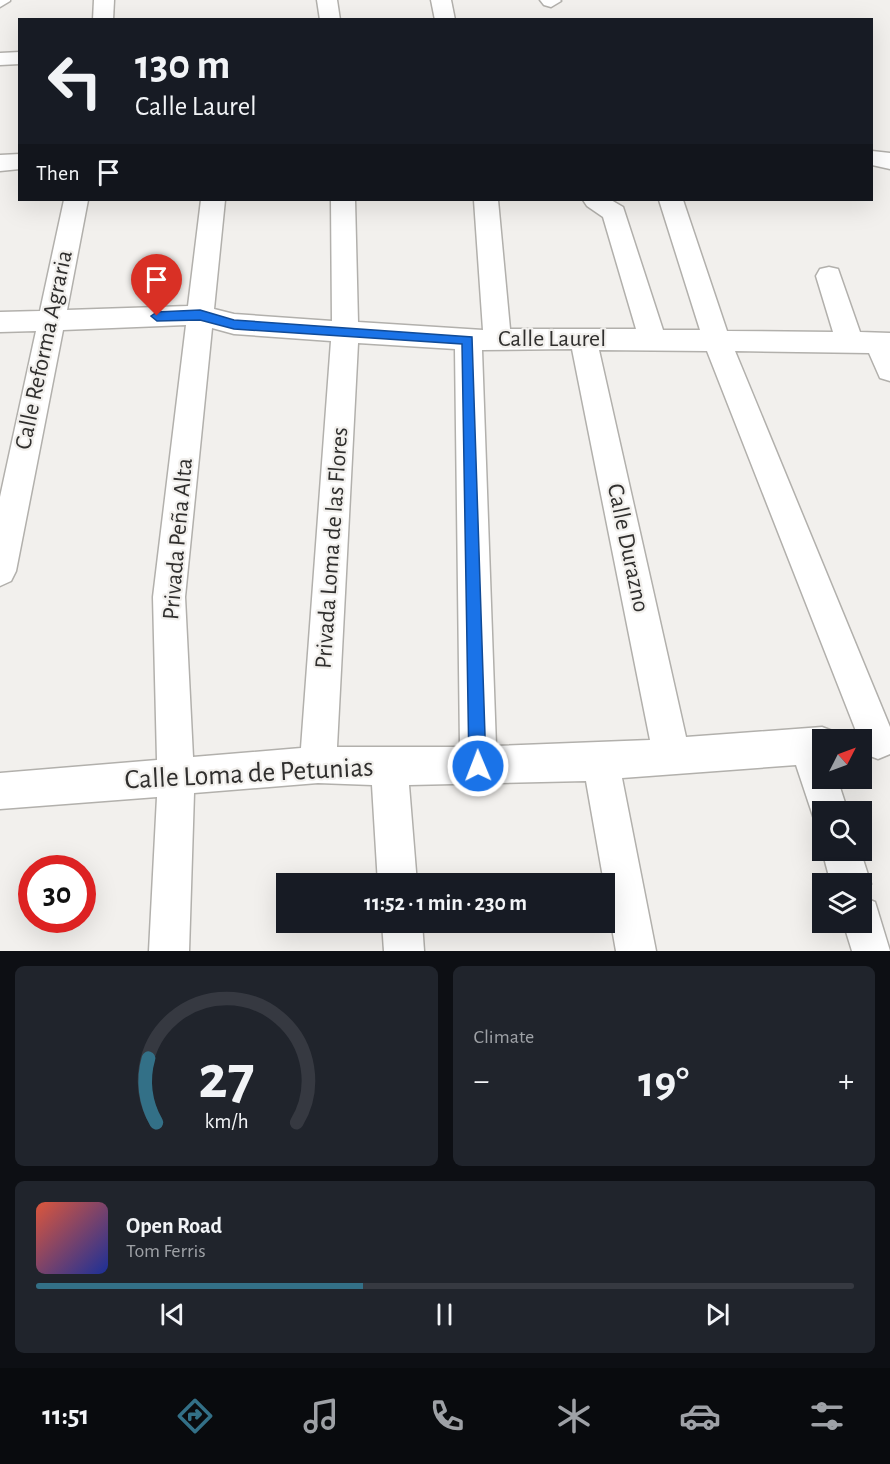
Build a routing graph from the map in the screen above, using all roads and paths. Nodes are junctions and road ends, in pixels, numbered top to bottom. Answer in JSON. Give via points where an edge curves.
{"nodes":[{"id":1,"x":104,"y":0,"type":"edge"},
{"id":2,"x":327,"y":0,"type":"edge"},
{"id":3,"x":441,"y":0,"type":"edge"},
{"id":4,"x":103,"y":18,"type":"edge"},
{"id":5,"x":330,"y":18,"type":"edge"},
{"id":6,"x":444,"y":18,"type":"edge"},
{"id":7,"x":18,"y":58,"type":"edge"},
{"id":8,"x":0,"y":59,"type":"edge"},
{"id":9,"x":873,"y":158,"type":"edge"},
{"id":10,"x":18,"y":161,"type":"edge"},
{"id":11,"x":890,"y":161,"type":"edge"},
{"id":12,"x":0,"y":163,"type":"edge"},
{"id":13,"x":76,"y":201,"type":"edge"},
{"id":14,"x":213,"y":201,"type":"edge"},
{"id":15,"x":343,"y":201,"type":"edge"},
{"id":16,"x":486,"y":201,"type":"edge"},
{"id":17,"x":596,"y":201,"type":"edge"},
{"id":18,"x":671,"y":201,"type":"edge"},
{"id":19,"x":829,"y":276,"type":"dead end"},
{"id":20,"x":200,"y":315,"type":"junction"},
{"id":21,"x":50,"y":319,"type":"junction"},
{"id":22,"x":0,"y":322,"type":"edge"},
{"id":23,"x":345,"y":330,"type":"junction"},
{"id":24,"x":583,"y":339,"type":"junction"},
{"id":25,"x":652,"y":339,"type":"junction"},
{"id":26,"x":482,"y":340,"type":"junction"},
{"id":27,"x":717,"y":341,"type":"junction"},
{"id":28,"x":850,"y":344,"type":"junction"},
{"id":29,"x":884,"y":344,"type":"edge"},
{"id":30,"x":890,"y":370,"type":"edge"},
{"id":31,"x":0,"y":571,"type":"edge"},
{"id":32,"x":876,"y":742,"type":"edge"},
{"id":33,"x":812,"y":746,"type":"edge"},
{"id":34,"x":672,"y":757,"type":"junction"},
{"id":35,"x":601,"y":762,"type":"junction"},
{"id":36,"x":318,"y":765,"type":"junction"},
{"id":37,"x":478,"y":766,"type":"junction"},
{"id":38,"x":389,"y":767,"type":"junction"},
{"id":39,"x":176,"y":776,"type":"junction"},
{"id":40,"x":0,"y":791,"type":"edge"},
{"id":41,"x":397,"y":873,"type":"edge"},
{"id":42,"x":403,"y":933,"type":"edge"},
{"id":43,"x":866,"y":933,"type":"edge"},
{"id":44,"x":169,"y":951,"type":"edge"},
{"id":45,"x":404,"y":951,"type":"edge"},
{"id":46,"x":636,"y":951,"type":"edge"},
{"id":47,"x":872,"y":951,"type":"edge"}],
"edges":[{"from":1,"to":4,"type":"street"},
{"from":2,"to":5,"type":"street"},
{"from":3,"to":6,"type":"street"},
{"from":7,"to":8,"type":"street"},
{"from":9,"to":11,"type":"street"},
{"from":10,"to":12,"type":"street"},
{"from":13,"to":21,"type":"street","name":"Calle Reforma Agraria"},
{"from":14,"to":20,"type":"street","name":"Privada Peña Alta"},
{"from":15,"to":23,"type":"street","name":"Privada Loma de las Flores"},
{"from":16,"to":26,"type":"street"},
{"from":17,"to":25,"type":"street","via":[[614,213]]},
{"from":18,"to":27,"type":"street"},
{"from":19,"to":28,"type":"street"},
{"from":20,"to":21,"type":"street","name":"Calle Laurel"},
{"from":20,"to":23,"type":"street","name":"Calle Laurel","via":[[234,324]]},
{"from":20,"to":39,"type":"street","name":"Privada Peña Alta","via":[[169,597]]},
{"from":21,"to":22,"type":"street","name":"Calle Laurel"},
{"from":21,"to":31,"type":"street","name":"Calle Reforma Agraria"},
{"from":23,"to":26,"type":"street","name":"Calle Laurel"},
{"from":23,"to":36,"type":"street","name":"Privada Loma de las Flores"},
{"from":24,"to":25,"type":"street","name":"Calle Laurel"},
{"from":24,"to":26,"type":"street","name":"Calle Laurel"},
{"from":24,"to":34,"type":"street","name":"Calle Durazno"},
{"from":25,"to":27,"type":"street","name":"Calle Laurel"},
{"from":26,"to":37,"type":"street"},
{"from":27,"to":28,"type":"street","name":"Calle Laurel"},
{"from":27,"to":32,"type":"street"},
{"from":28,"to":29,"type":"street","name":"Calle Laurel"},
{"from":29,"to":30,"type":"street"},
{"from":33,"to":34,"type":"street","name":"Calle Loma de Petunias"},
{"from":34,"to":35,"type":"street","name":"Calle Loma de Petunias"},
{"from":35,"to":37,"type":"street","name":"Calle Loma de Petunias"},
{"from":35,"to":46,"type":"street"},
{"from":36,"to":38,"type":"street","name":"Calle Loma de Petunias"},
{"from":36,"to":39,"type":"street","name":"Calle Loma de Petunias"},
{"from":37,"to":38,"type":"street","name":"Calle Loma de Petunias"},
{"from":38,"to":41,"type":"street"},
{"from":39,"to":40,"type":"street","name":"Calle Loma de Petunias"},
{"from":39,"to":44,"type":"street","name":"Privada Peña Alta"},
{"from":42,"to":45,"type":"street"},
{"from":43,"to":47,"type":"street"}]}
